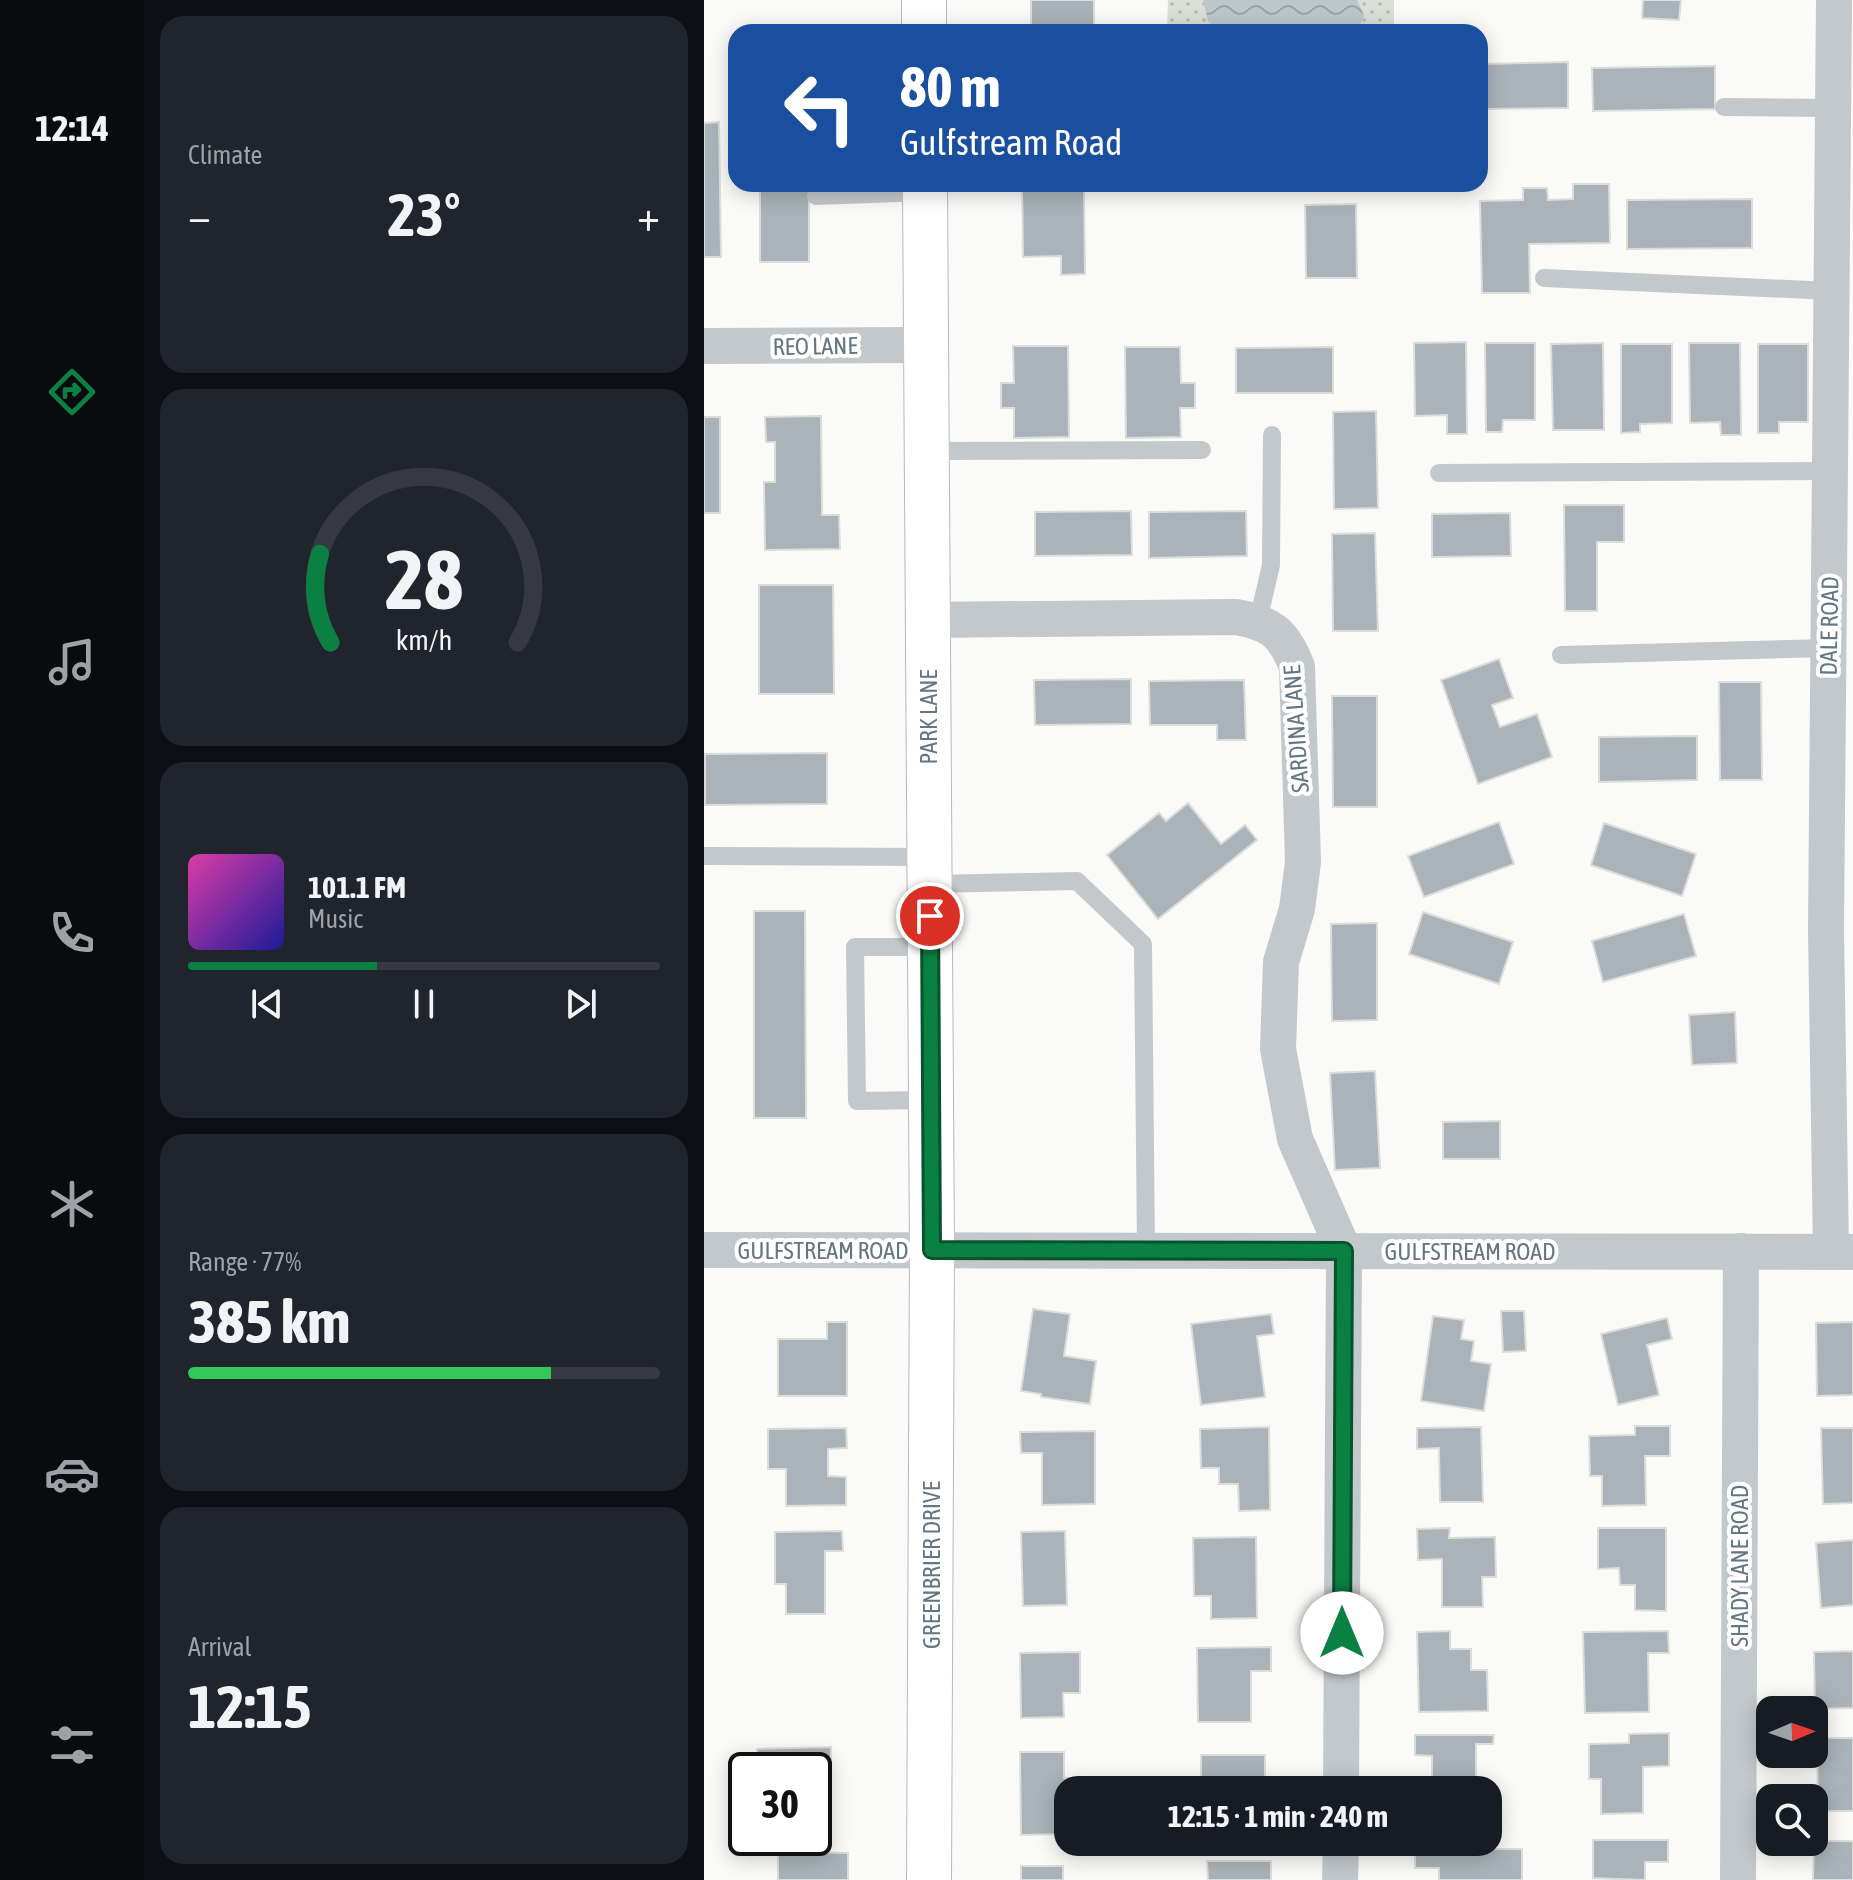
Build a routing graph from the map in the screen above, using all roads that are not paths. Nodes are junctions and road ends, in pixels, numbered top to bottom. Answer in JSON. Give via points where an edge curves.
{"nodes":[{"id":1,"x":924,"y":0,"type":"edge"},
{"id":2,"x":1834,"y":0,"type":"edge"},
{"id":3,"x":924,"y":24,"type":"edge"},
{"id":4,"x":1724,"y":107,"type":"dead end"},
{"id":5,"x":1834,"y":108,"type":"junction"},
{"id":6,"x":870,"y":192,"type":"edge"},
{"id":7,"x":925,"y":192,"type":"edge"},
{"id":8,"x":816,"y":196,"type":"dead end"},
{"id":9,"x":1544,"y":278,"type":"dead end"},
{"id":10,"x":1832,"y":291,"type":"junction"},
{"id":11,"x":926,"y":345,"type":"junction"},
{"id":12,"x":704,"y":346,"type":"edge"},
{"id":13,"x":1842,"y":377,"type":"edge"},
{"id":14,"x":1272,"y":435,"type":"dead end"},
{"id":15,"x":1202,"y":450,"type":"dead end"},
{"id":16,"x":926,"y":451,"type":"junction"},
{"id":17,"x":1830,"y":471,"type":"junction"},
{"id":18,"x":1439,"y":473,"type":"dead end"},
{"id":19,"x":927,"y":620,"type":"junction"},
{"id":20,"x":1258,"y":621,"type":"junction"},
{"id":21,"x":1829,"y":648,"type":"junction"},
{"id":22,"x":1561,"y":655,"type":"dead end"},
{"id":23,"x":704,"y":856,"type":"edge"},
{"id":24,"x":929,"y":871,"type":"junction"},
{"id":25,"x":930,"y":947,"type":"junction"},
{"id":26,"x":931,"y":1100,"type":"junction"},
{"id":27,"x":704,"y":1250,"type":"edge"},
{"id":28,"x":932,"y":1250,"type":"junction"},
{"id":29,"x":1146,"y":1251,"type":"junction"},
{"id":30,"x":1344,"y":1251,"type":"junction"},
{"id":31,"x":1741,"y":1251,"type":"junction"},
{"id":32,"x":1842,"y":1252,"type":"edge"},
{"id":33,"x":1341,"y":1776,"type":"edge"},
{"id":34,"x":1341,"y":1856,"type":"edge"},
{"id":35,"x":929,"y":1880,"type":"edge"},
{"id":36,"x":1340,"y":1880,"type":"edge"},
{"id":37,"x":1738,"y":1880,"type":"edge"}],
"edges":[{"from":1,"to":3,"type":"street"},
{"from":2,"to":5,"type":"street","name":"DALE ROAD"},
{"from":4,"to":5,"type":"lane"},
{"from":5,"to":10,"type":"street","name":"DALE ROAD"},
{"from":6,"to":8,"type":"lane"},
{"from":7,"to":11,"type":"street","name":"PARK LANE"},
{"from":9,"to":10,"type":"lane"},
{"from":10,"to":13,"type":"street","name":"DALE ROAD"},
{"from":11,"to":12,"type":"street","name":"REO LANE"},
{"from":11,"to":16,"type":"street","name":"PARK LANE"},
{"from":13,"to":17,"type":"street","name":"DALE ROAD"},
{"from":14,"to":20,"type":"lane","via":[[1271,565]]},
{"from":15,"to":16,"type":"lane"},
{"from":16,"to":19,"type":"street","name":"PARK LANE"},
{"from":17,"to":18,"type":"lane"},
{"from":17,"to":21,"type":"street","name":"DALE ROAD","via":[[1836,567]]},
{"from":19,"to":20,"type":"street"},
{"from":19,"to":24,"type":"street","name":"PARK LANE"},
{"from":20,"to":30,"type":"street","name":"SARDINA LANE","via":[[1289,647],[1297,667],[1303,862],[1297,909],[1281,962],[1278,1049],[1295,1139]]},
{"from":21,"to":22,"type":"lane"},
{"from":21,"to":32,"type":"street","name":"DALE ROAD","via":[[1826,929]]},
{"from":23,"to":24,"type":"lane"},
{"from":24,"to":25,"type":"street","name":"PARK LANE"},
{"from":24,"to":29,"type":"lane","via":[[1077,881],[1143,944]]},
{"from":25,"to":26,"type":"street","name":"PARK LANE"},
{"from":25,"to":26,"type":"lane","via":[[855,947],[857,1101]]},
{"from":26,"to":28,"type":"street","name":"PARK LANE"},
{"from":27,"to":28,"type":"street","name":"GULFSTREAM ROAD"},
{"from":28,"to":29,"type":"street","name":"GULFSTREAM ROAD"},
{"from":28,"to":35,"type":"street","name":"GREENBRIER DRIVE"},
{"from":29,"to":30,"type":"street","name":"GULFSTREAM ROAD"},
{"from":30,"to":31,"type":"street","name":"GULFSTREAM ROAD"},
{"from":30,"to":33,"type":"street"},
{"from":31,"to":32,"type":"street","name":"GULFSTREAM ROAD"},
{"from":31,"to":37,"type":"street","name":"SHADY LANE ROAD"},
{"from":34,"to":36,"type":"street"}]}
